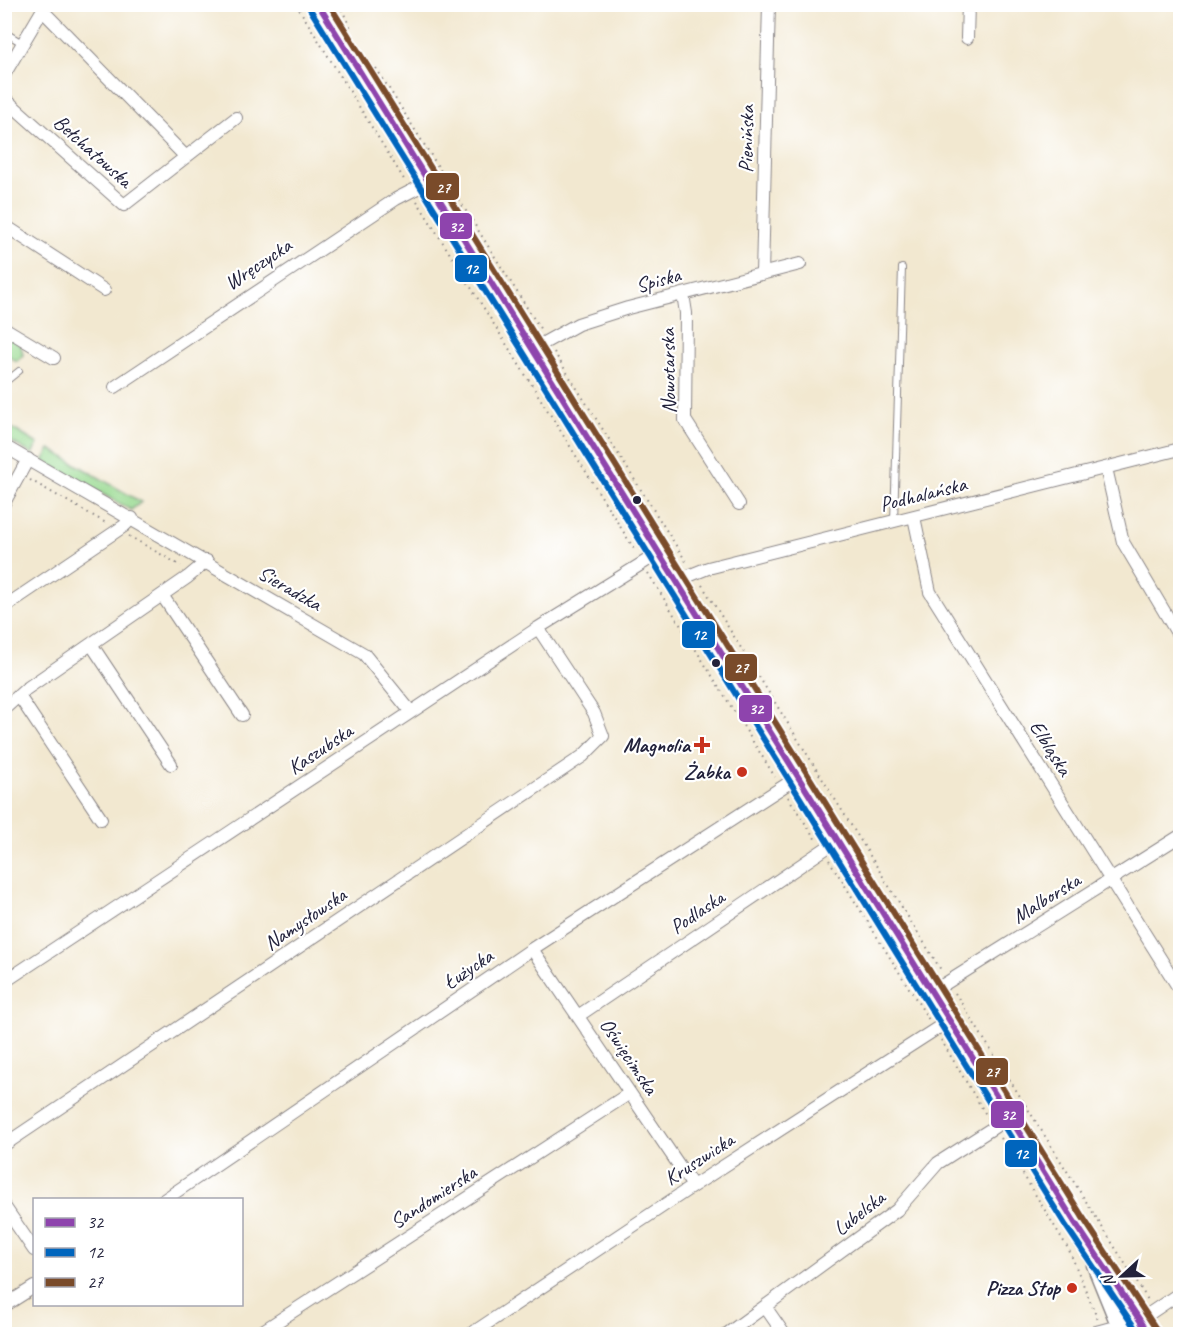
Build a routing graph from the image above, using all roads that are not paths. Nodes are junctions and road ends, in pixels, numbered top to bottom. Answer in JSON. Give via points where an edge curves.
{"nodes":[{"id":1,"x":318,"y":4,"type":"edge"},
{"id":2,"x":769,"y":4,"type":"edge"},
{"id":3,"x":968,"y":4,"type":"edge"},
{"id":4,"x":44,"y":7,"type":"edge"},
{"id":5,"x":4,"y":32,"type":"edge"},
{"id":6,"x":967,"y":38,"type":"dead end"},
{"id":7,"x":23,"y":44,"type":"junction"},
{"id":8,"x":4,"y":75,"type":"edge"},
{"id":9,"x":4,"y":98,"type":"edge"},
{"id":10,"x":236,"y":118,"type":"dead end"},
{"id":11,"x":186,"y":157,"type":"junction"},
{"id":12,"x":429,"y":182,"type":"junction"},
{"id":13,"x":4,"y":225,"type":"edge"},
{"id":14,"x":800,"y":264,"type":"dead end"},
{"id":15,"x":902,"y":268,"type":"dead end"},
{"id":16,"x":762,"y":274,"type":"junction"},
{"id":17,"x":104,"y":290,"type":"dead end"},
{"id":18,"x":683,"y":294,"type":"junction"},
{"id":19,"x":4,"y":328,"type":"edge"},
{"id":20,"x":531,"y":350,"type":"junction"},
{"id":21,"x":54,"y":358,"type":"dead end"},
{"id":22,"x":19,"y":371,"type":"dead end"},
{"id":23,"x":4,"y":383,"type":"edge"},
{"id":24,"x":115,"y":387,"type":"dead end"},
{"id":25,"x":4,"y":446,"type":"edge"},
{"id":26,"x":1180,"y":450,"type":"edge"},
{"id":27,"x":28,"y":459,"type":"junction"},
{"id":28,"x":1106,"y":468,"type":"junction"},
{"id":29,"x":4,"y":503,"type":"edge"},
{"id":30,"x":739,"y":504,"type":"dead end"},
{"id":31,"x":914,"y":517,"type":"junction"},
{"id":32,"x":132,"y":518,"type":"junction"},
{"id":33,"x":894,"y":521,"type":"junction"},
{"id":34,"x":659,"y":553,"type":"junction"},
{"id":35,"x":207,"y":561,"type":"junction"},
{"id":36,"x":676,"y":581,"type":"junction"},
{"id":37,"x":162,"y":595,"type":"junction"},
{"id":38,"x":4,"y":607,"type":"edge"},
{"id":39,"x":538,"y":628,"type":"junction"},
{"id":40,"x":1180,"y":638,"type":"edge"},
{"id":41,"x":91,"y":644,"type":"junction"},
{"id":42,"x":19,"y":696,"type":"junction"},
{"id":43,"x":4,"y":710,"type":"edge"},
{"id":44,"x":411,"y":712,"type":"junction"},
{"id":45,"x":242,"y":716,"type":"dead end"},
{"id":46,"x":171,"y":764,"type":"dead end"},
{"id":47,"x":798,"y":777,"type":"junction"},
{"id":48,"x":101,"y":819,"type":"dead end"},
{"id":49,"x":1180,"y":836,"type":"edge"},
{"id":50,"x":838,"y":840,"type":"junction"},
{"id":51,"x":1110,"y":880,"type":"junction"},
{"id":52,"x":532,"y":949,"type":"junction"},
{"id":53,"x":4,"y":982,"type":"edge"},
{"id":54,"x":1180,"y":990,"type":"edge"},
{"id":55,"x":932,"y":992,"type":"junction"},
{"id":56,"x":578,"y":1016,"type":"junction"},
{"id":57,"x":950,"y":1020,"type":"junction"},
{"id":58,"x":630,"y":1093,"type":"junction"},
{"id":59,"x":1010,"y":1116,"type":"junction"},
{"id":60,"x":4,"y":1144,"type":"edge"},
{"id":61,"x":693,"y":1186,"type":"junction"},
{"id":62,"x":167,"y":1198,"type":"edge"},
{"id":63,"x":4,"y":1206,"type":"edge"},
{"id":64,"x":1074,"y":1221,"type":"junction"},
{"id":65,"x":33,"y":1249,"type":"edge"},
{"id":66,"x":33,"y":1288,"type":"edge"},
{"id":67,"x":1180,"y":1293,"type":"edge"},
{"id":68,"x":4,"y":1306,"type":"edge"},
{"id":69,"x":765,"y":1308,"type":"junction"},
{"id":70,"x":1148,"y":1322,"type":"edge"},
{"id":71,"x":1121,"y":1330,"type":"edge"},
{"id":72,"x":1095,"y":1332,"type":"edge"},
{"id":73,"x":258,"y":1335,"type":"edge"},
{"id":74,"x":471,"y":1335,"type":"edge"},
{"id":75,"x":727,"y":1335,"type":"edge"},
{"id":76,"x":784,"y":1335,"type":"edge"}],
"edges":[{"from":1,"to":12,"type":"main road"},
{"from":2,"to":16,"type":"street","name":"Pienińska"},
{"from":3,"to":6,"type":"street"},
{"from":4,"to":7,"type":"street"},
{"from":4,"to":11,"type":"street"},
{"from":5,"to":7,"type":"lane"},
{"from":7,"to":8,"type":"street"},
{"from":9,"to":11,"type":"street","name":"Bełchatowska","via":[[124,206]]},
{"from":10,"to":11,"type":"street","name":"Bełchatowska"},
{"from":12,"to":20,"type":"main road"},
{"from":12,"to":24,"type":"street","name":"Wręczycka","via":[[396,199]]},
{"from":13,"to":17,"type":"street"},
{"from":14,"to":16,"type":"street","name":"Spiska"},
{"from":15,"to":33,"type":"lane"},
{"from":16,"to":18,"type":"street","name":"Spiska"},
{"from":18,"to":20,"type":"street","name":"Spiska","via":[[578,324]]},
{"from":18,"to":30,"type":"street","name":"Nowotarska","via":[[686,420]]},
{"from":19,"to":21,"type":"street"},
{"from":20,"to":34,"type":"main road"},
{"from":22,"to":23,"type":"lane"},
{"from":25,"to":27,"type":"street","name":"Sieradzka"},
{"from":26,"to":28,"type":"street","name":"Podhalańska"},
{"from":27,"to":29,"type":"street"},
{"from":27,"to":32,"type":"street","name":"Sieradzka"},
{"from":28,"to":31,"type":"street","name":"Podhalańska"},
{"from":28,"to":40,"type":"street","via":[[1123,543]]},
{"from":31,"to":33,"type":"street","name":"Podhalańska"},
{"from":31,"to":51,"type":"street","name":"Elbląska","via":[[930,592]]},
{"from":32,"to":35,"type":"street","name":"Sieradzka"},
{"from":32,"to":38,"type":"street"},
{"from":33,"to":36,"type":"street","name":"Podhalańska"},
{"from":34,"to":36,"type":"main road"},
{"from":34,"to":39,"type":"street","name":"Kaszubska"},
{"from":35,"to":37,"type":"street"},
{"from":35,"to":44,"type":"street","name":"Sieradzka","via":[[364,654]]},
{"from":36,"to":47,"type":"main road"},
{"from":37,"to":41,"type":"street"},
{"from":37,"to":45,"type":"street"},
{"from":39,"to":44,"type":"street","name":"Kaszubska"},
{"from":39,"to":60,"type":"street","name":"Namysłowska","via":[[594,713],[603,736],[583,756]]},
{"from":41,"to":42,"type":"street"},
{"from":41,"to":46,"type":"street"},
{"from":42,"to":43,"type":"street"},
{"from":42,"to":48,"type":"street"},
{"from":44,"to":53,"type":"street","name":"Kaszubska"},
{"from":47,"to":50,"type":"main road"},
{"from":47,"to":52,"type":"street","name":"Łużycka"},
{"from":49,"to":51,"type":"street","name":"Malborska"},
{"from":50,"to":55,"type":"main road"},
{"from":50,"to":56,"type":"street","name":"Podlaska"},
{"from":51,"to":54,"type":"street","name":"Elbląska"},
{"from":51,"to":55,"type":"street","name":"Malborska"},
{"from":52,"to":56,"type":"street","name":"Oświęcimska"},
{"from":52,"to":62,"type":"street","name":"Łużycka"},
{"from":55,"to":57,"type":"main road"},
{"from":56,"to":58,"type":"street","name":"Oświęcimska"},
{"from":57,"to":59,"type":"main road"},
{"from":57,"to":61,"type":"street","name":"Kruszwicka"},
{"from":58,"to":61,"type":"street","name":"Oświęcimska"},
{"from":58,"to":73,"type":"street","name":"Sandomierska"},
{"from":59,"to":64,"type":"main road"},
{"from":59,"to":69,"type":"street","name":"Lubelska","via":[[938,1163],[897,1210]]},
{"from":61,"to":74,"type":"street","name":"Kruszwicka"},
{"from":63,"to":65,"type":"street"},
{"from":64,"to":70,"type":"main road"},
{"from":64,"to":71,"type":"main road"},
{"from":66,"to":68,"type":"street"},
{"from":67,"to":70,"type":"street"},
{"from":69,"to":75,"type":"street","name":"Lubelska"},
{"from":69,"to":76,"type":"street"},
{"from":70,"to":71,"type":"street"},
{"from":71,"to":72,"type":"street"}]}
